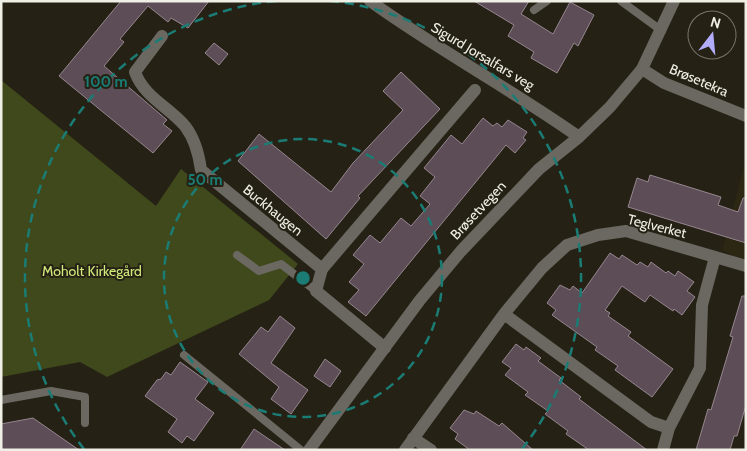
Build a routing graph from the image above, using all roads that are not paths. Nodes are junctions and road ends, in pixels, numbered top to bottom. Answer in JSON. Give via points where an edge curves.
{"nodes":[{"id":1,"x":370,"y":1,"type":"edge"},
{"id":2,"x":547,"y":1,"type":"edge"},
{"id":3,"x":621,"y":1,"type":"edge"},
{"id":4,"x":674,"y":1,"type":"edge"},
{"id":5,"x":534,"y":10,"type":"dead end"},
{"id":6,"x":662,"y":31,"type":"junction"},
{"id":7,"x":162,"y":36,"type":"dead end"},
{"id":8,"x":642,"y":69,"type":"junction"},
{"id":9,"x":475,"y":90,"type":"dead end"},
{"id":10,"x":746,"y":116,"type":"edge"},
{"id":11,"x":579,"y":137,"type":"junction"},
{"id":12,"x":237,"y":255,"type":"dead end"},
{"id":13,"x":716,"y":257,"type":"junction"},
{"id":14,"x":746,"y":266,"type":"edge"},
{"id":15,"x":322,"y":270,"type":"junction"},
{"id":16,"x":316,"y":291,"type":"junction"},
{"id":17,"x":504,"y":314,"type":"junction"},
{"id":18,"x":385,"y":348,"type":"junction"},
{"id":19,"x":184,"y":355,"type":"dead end"},
{"id":20,"x":1,"y":400,"type":"edge"},
{"id":21,"x":85,"y":423,"type":"dead end"},
{"id":22,"x":669,"y":428,"type":"junction"},
{"id":23,"x":414,"y":438,"type":"junction"},
{"id":24,"x":302,"y":450,"type":"edge"},
{"id":25,"x":309,"y":450,"type":"edge"},
{"id":26,"x":405,"y":450,"type":"edge"},
{"id":27,"x":431,"y":450,"type":"edge"},
{"id":28,"x":663,"y":450,"type":"edge"}],
"edges":[{"from":1,"to":11,"type":"street","name":"Sigurd Jorsalfars veg"},
{"from":2,"to":5,"type":"lane"},
{"from":3,"to":6,"type":"lane"},
{"from":4,"to":6,"type":"street","name":"Brøsetvegen"},
{"from":6,"to":8,"type":"street","name":"Brøsetvegen"},
{"from":7,"to":15,"type":"street","name":"Buckhaugen","via":[[135,72],[140,85],[186,127],[198,150],[201,170]]},
{"from":8,"to":10,"type":"street","name":"Brøsetekra","via":[[664,83]]},
{"from":8,"to":11,"type":"street","name":"Brøsetvegen"},
{"from":9,"to":15,"type":"street"},
{"from":11,"to":18,"type":"street","name":"Brøsetvegen","via":[[538,169],[482,226]]},
{"from":12,"to":16,"type":"lane","via":[[259,271],[281,264]]},
{"from":13,"to":14,"type":"street","name":"Teglverket"},
{"from":13,"to":17,"type":"street","name":"Teglverket","via":[[626,231],[598,235],[566,245]]},
{"from":13,"to":22,"type":"street","via":[[702,305],[700,368]]},
{"from":15,"to":16,"type":"street"},
{"from":16,"to":18,"type":"street"},
{"from":17,"to":22,"type":"street","via":[[651,422]]},
{"from":17,"to":23,"type":"street","name":"Teglverket"},
{"from":18,"to":25,"type":"street","name":"Brøsetvegen"},
{"from":19,"to":24,"type":"lane"},
{"from":20,"to":21,"type":"lane","via":[[51,391],[85,397]]},
{"from":22,"to":28,"type":"street"},
{"from":23,"to":26,"type":"street","name":"Teglverket"},
{"from":23,"to":27,"type":"street"}]}
